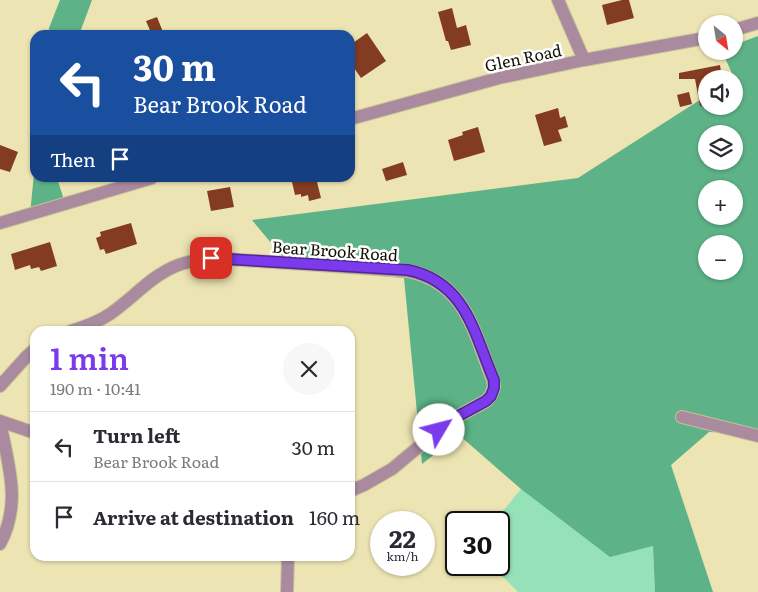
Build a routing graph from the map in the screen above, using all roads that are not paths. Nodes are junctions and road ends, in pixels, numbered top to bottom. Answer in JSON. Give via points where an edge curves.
{"nodes":[{"id":1,"x":558,"y":0,"type":"edge"},
{"id":2,"x":758,"y":23,"type":"edge"},
{"id":3,"x":743,"y":27,"type":"edge"},
{"id":4,"x":698,"y":39,"type":"edge"},
{"id":5,"x":584,"y":60,"type":"junction"},
{"id":6,"x":355,"y":118,"type":"edge"},
{"id":7,"x":138,"y":182,"type":"edge"},
{"id":8,"x":0,"y":222,"type":"edge"},
{"id":9,"x":86,"y":326,"type":"edge"},
{"id":10,"x":30,"y":353,"type":"edge"},
{"id":11,"x":0,"y":386,"type":"edge"},
{"id":12,"x":682,"y":417,"type":"dead end"},
{"id":13,"x":0,"y":421,"type":"edge"},
{"id":14,"x":30,"y":431,"type":"edge"},
{"id":15,"x":758,"y":436,"type":"edge"},
{"id":16,"x":355,"y":489,"type":"edge"},
{"id":17,"x":0,"y":544,"type":"edge"},
{"id":18,"x":288,"y":561,"type":"edge"},
{"id":19,"x":287,"y":592,"type":"edge"}],
"edges":[{"from":1,"to":5,"type":"street"},
{"from":2,"to":3,"type":"street"},
{"from":4,"to":5,"type":"street","name":"Glen Road"},
{"from":5,"to":6,"type":"street","name":"Glen Road","via":[[499,78]]},
{"from":7,"to":8,"type":"street"},
{"from":9,"to":16,"type":"street","name":"Bear Brook Road","via":[[109,314],[161,274],[176,266],[211,258],[414,272],[431,278],[445,287],[466,312],[494,380],[494,388],[486,401],[451,420],[392,469]]},
{"from":10,"to":11,"type":"street"},
{"from":12,"to":15,"type":"street"},
{"from":13,"to":14,"type":"street"},
{"from":13,"to":17,"type":"street","via":[[12,483],[10,520]]},
{"from":18,"to":19,"type":"street"}]}
